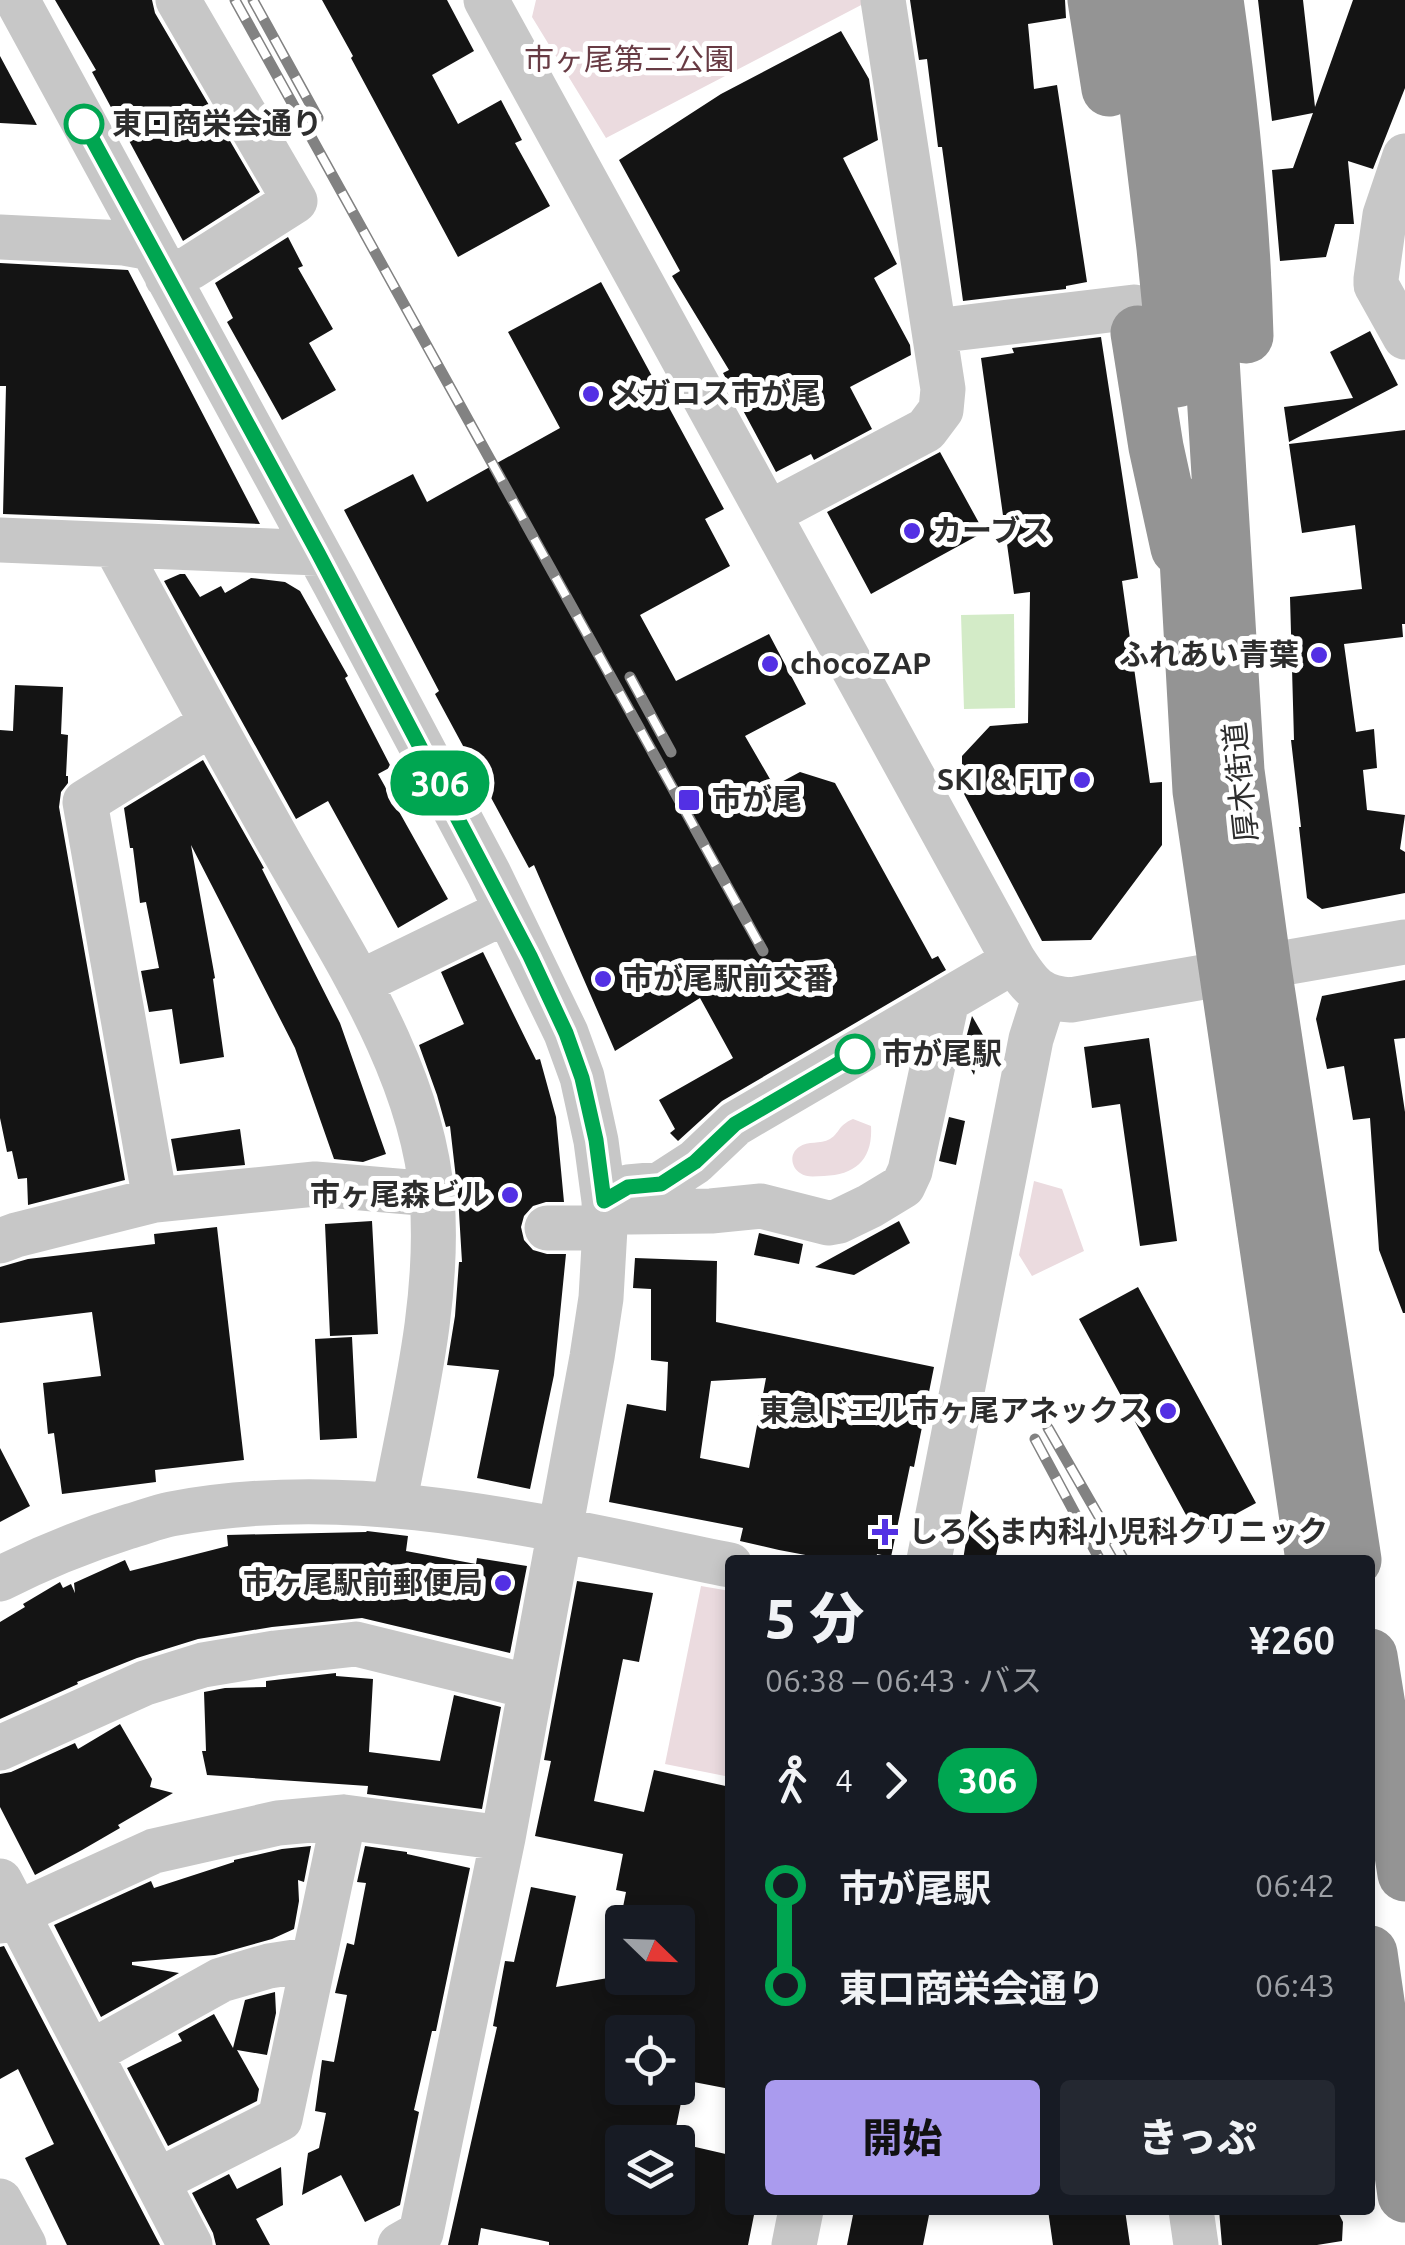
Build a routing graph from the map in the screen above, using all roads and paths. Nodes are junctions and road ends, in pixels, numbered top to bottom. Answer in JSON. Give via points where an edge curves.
{"nodes":[{"id":1,"x":17,"y":0,"type":"edge"},
{"id":2,"x":178,"y":0,"type":"edge"},
{"id":3,"x":486,"y":0,"type":"edge"},
{"id":4,"x":883,"y":0,"type":"edge"},
{"id":5,"x":1095,"y":0,"type":"edge"},
{"id":6,"x":1134,"y":0,"type":"edge"},
{"id":7,"x":1173,"y":0,"type":"edge"},
{"id":8,"x":1216,"y":0,"type":"edge"},
{"id":9,"x":1405,"y":156,"type":"edge"},
{"id":10,"x":0,"y":237,"type":"edge"},
{"id":11,"x":160,"y":263,"type":"junction"},
{"id":12,"x":1134,"y":306,"type":"junction"},
{"id":13,"x":935,"y":331,"type":"junction"},
{"id":14,"x":1405,"y":337,"type":"edge"},
{"id":15,"x":768,"y":513,"type":"junction"},
{"id":16,"x":0,"y":540,"type":"edge"},
{"id":17,"x":115,"y":545,"type":"junction"},
{"id":18,"x":318,"y":553,"type":"junction"},
{"id":19,"x":1188,"y":600,"type":"junction"},
{"id":20,"x":1230,"y":639,"type":"junction"},
{"id":21,"x":212,"y":723,"type":"junction"},
{"id":22,"x":507,"y":911,"type":"junction"},
{"id":23,"x":1405,"y":942,"type":"edge"},
{"id":24,"x":1014,"y":960,"type":"junction"},
{"id":25,"x":1245,"y":971,"type":"junction"},
{"id":26,"x":359,"y":983,"type":"junction"},
{"id":27,"x":1045,"y":995,"type":"junction"},
{"id":28,"x":947,"y":1000,"type":"junction"},
{"id":29,"x":876,"y":1041,"type":"junction"},
{"id":30,"x":926,"y":1087,"type":"junction"},
{"id":31,"x":735,"y":1124,"type":"junction"},
{"id":32,"x":432,"y":1194,"type":"junction"},
{"id":33,"x":155,"y":1200,"type":"junction"},
{"id":34,"x":761,"y":1206,"type":"junction"},
{"id":35,"x":604,"y":1214,"type":"junction"},
{"id":36,"x":5,"y":1227,"type":"edge"},
{"id":37,"x":546,"y":1228,"type":"dead end"},
{"id":38,"x":394,"y":1505,"type":"junction"},
{"id":39,"x":560,"y":1531,"type":"junction"},
{"id":40,"x":930,"y":1555,"type":"edge"},
{"id":41,"x":1311,"y":1555,"type":"edge"},
{"id":42,"x":1353,"y":1555,"type":"edge"},
{"id":43,"x":725,"y":1564,"type":"edge"},
{"id":44,"x":0,"y":1579,"type":"edge"},
{"id":45,"x":531,"y":1687,"type":"junction"},
{"id":46,"x":1375,"y":1687,"type":"edge"},
{"id":47,"x":0,"y":1748,"type":"edge"},
{"id":48,"x":344,"y":1817,"type":"junction"},
{"id":49,"x":502,"y":1838,"type":"junction"},
{"id":50,"x":1405,"y":1874,"type":"edge"},
{"id":51,"x":5,"y":1905,"type":"edge"},
{"id":52,"x":314,"y":1960,"type":"junction"},
{"id":53,"x":1375,"y":1988,"type":"edge"},
{"id":54,"x":90,"y":2053,"type":"junction"},
{"id":55,"x":157,"y":2182,"type":"junction"},
{"id":56,"x":1405,"y":2195,"type":"edge"},
{"id":57,"x":0,"y":2200,"type":"edge"},
{"id":58,"x":800,"y":2215,"type":"edge"},
{"id":59,"x":1192,"y":2215,"type":"edge"},
{"id":60,"x":24,"y":2245,"type":"edge"},
{"id":61,"x":190,"y":2245,"type":"edge"},
{"id":62,"x":400,"y":2245,"type":"edge"},
{"id":63,"x":794,"y":2245,"type":"edge"},
{"id":64,"x":1196,"y":2245,"type":"edge"}],
"edges":[{"from":1,"to":11,"type":"street"},
{"from":2,"to":11,"type":"street","via":[[295,201],[191,267]]},
{"from":3,"to":15,"type":"street"},
{"from":4,"to":13,"type":"street"},
{"from":5,"to":12,"type":"highway"},
{"from":6,"to":19,"type":"highway","name":"厚木街道","via":[[1178,396]]},
{"from":7,"to":20,"type":"highway","name":"厚木街道","via":[[1204,244]]},
{"from":8,"to":20,"type":"highway","via":[[1244,260],[1247,393]]},
{"from":9,"to":14,"type":"street","via":[[1385,215],[1376,284]]},
{"from":10,"to":11,"type":"street","via":[[124,244]]},
{"from":11,"to":18,"type":"street"},
{"from":12,"to":13,"type":"street"},
{"from":12,"to":19,"type":"highway"},
{"from":13,"to":15,"type":"street","via":[[943,390],[940,410],[926,430]]},
{"from":15,"to":24,"type":"street"},
{"from":16,"to":17,"type":"street"},
{"from":17,"to":18,"type":"street"},
{"from":17,"to":21,"type":"street"},
{"from":18,"to":22,"type":"street"},
{"from":19,"to":25,"type":"highway","name":"厚木街道","via":[[1200,790]]},
{"from":20,"to":25,"type":"highway","name":"厚木街道"},
{"from":21,"to":26,"type":"street"},
{"from":21,"to":33,"type":"street","via":[[85,802]]},
{"from":22,"to":26,"type":"street"},
{"from":22,"to":35,"type":"street","via":[[582,1078]]},
{"from":23,"to":25,"type":"street"},
{"from":24,"to":27,"type":"street"},
{"from":24,"to":28,"type":"street"},
{"from":25,"to":27,"type":"street","via":[[1071,1000]]},
{"from":25,"to":41,"type":"highway","name":"厚木街道"},
{"from":25,"to":42,"type":"highway","name":"厚木街道"},
{"from":26,"to":32,"type":"street","via":[[399,1065]]},
{"from":27,"to":40,"type":"street"},
{"from":28,"to":29,"type":"street"},
{"from":28,"to":30,"type":"street"},
{"from":29,"to":30,"type":"street"},
{"from":29,"to":31,"type":"street"},
{"from":30,"to":34,"type":"street","via":[[903,1186],[828,1223]]},
{"from":31,"to":34,"type":"street","via":[[736,1166]]},
{"from":31,"to":35,"type":"street","via":[[695,1162],[661,1184],[628,1187]]},
{"from":32,"to":33,"type":"street","via":[[315,1184]]},
{"from":32,"to":38,"type":"street","via":[[428,1322]]},
{"from":33,"to":36,"type":"street"},
{"from":34,"to":35,"type":"street"},
{"from":35,"to":37,"type":"street"},
{"from":35,"to":39,"type":"street","via":[[592,1357]]},
{"from":38,"to":39,"type":"street"},
{"from":38,"to":44,"type":"street","via":[[266,1502],[167,1515],[80,1542]]},
{"from":39,"to":43,"type":"street"},
{"from":39,"to":45,"type":"street"},
{"from":45,"to":47,"type":"street","via":[[356,1644],[275,1652],[203,1664],[146,1683]]},
{"from":45,"to":49,"type":"street"},
{"from":46,"to":50,"type":"highway"},
{"from":48,"to":49,"type":"street"},
{"from":48,"to":51,"type":"street","via":[[278,1823],[154,1851]]},
{"from":48,"to":52,"type":"street"},
{"from":49,"to":62,"type":"street","via":[[421,2233]]},
{"from":51,"to":54,"type":"street"},
{"from":52,"to":54,"type":"street","via":[[221,1980]]},
{"from":52,"to":55,"type":"street","via":[[280,2119]]},
{"from":53,"to":56,"type":"highway"},
{"from":54,"to":55,"type":"street"},
{"from":55,"to":61,"type":"street"},
{"from":57,"to":60,"type":"street"},
{"from":58,"to":63,"type":"street"},
{"from":59,"to":64,"type":"street"}]}
